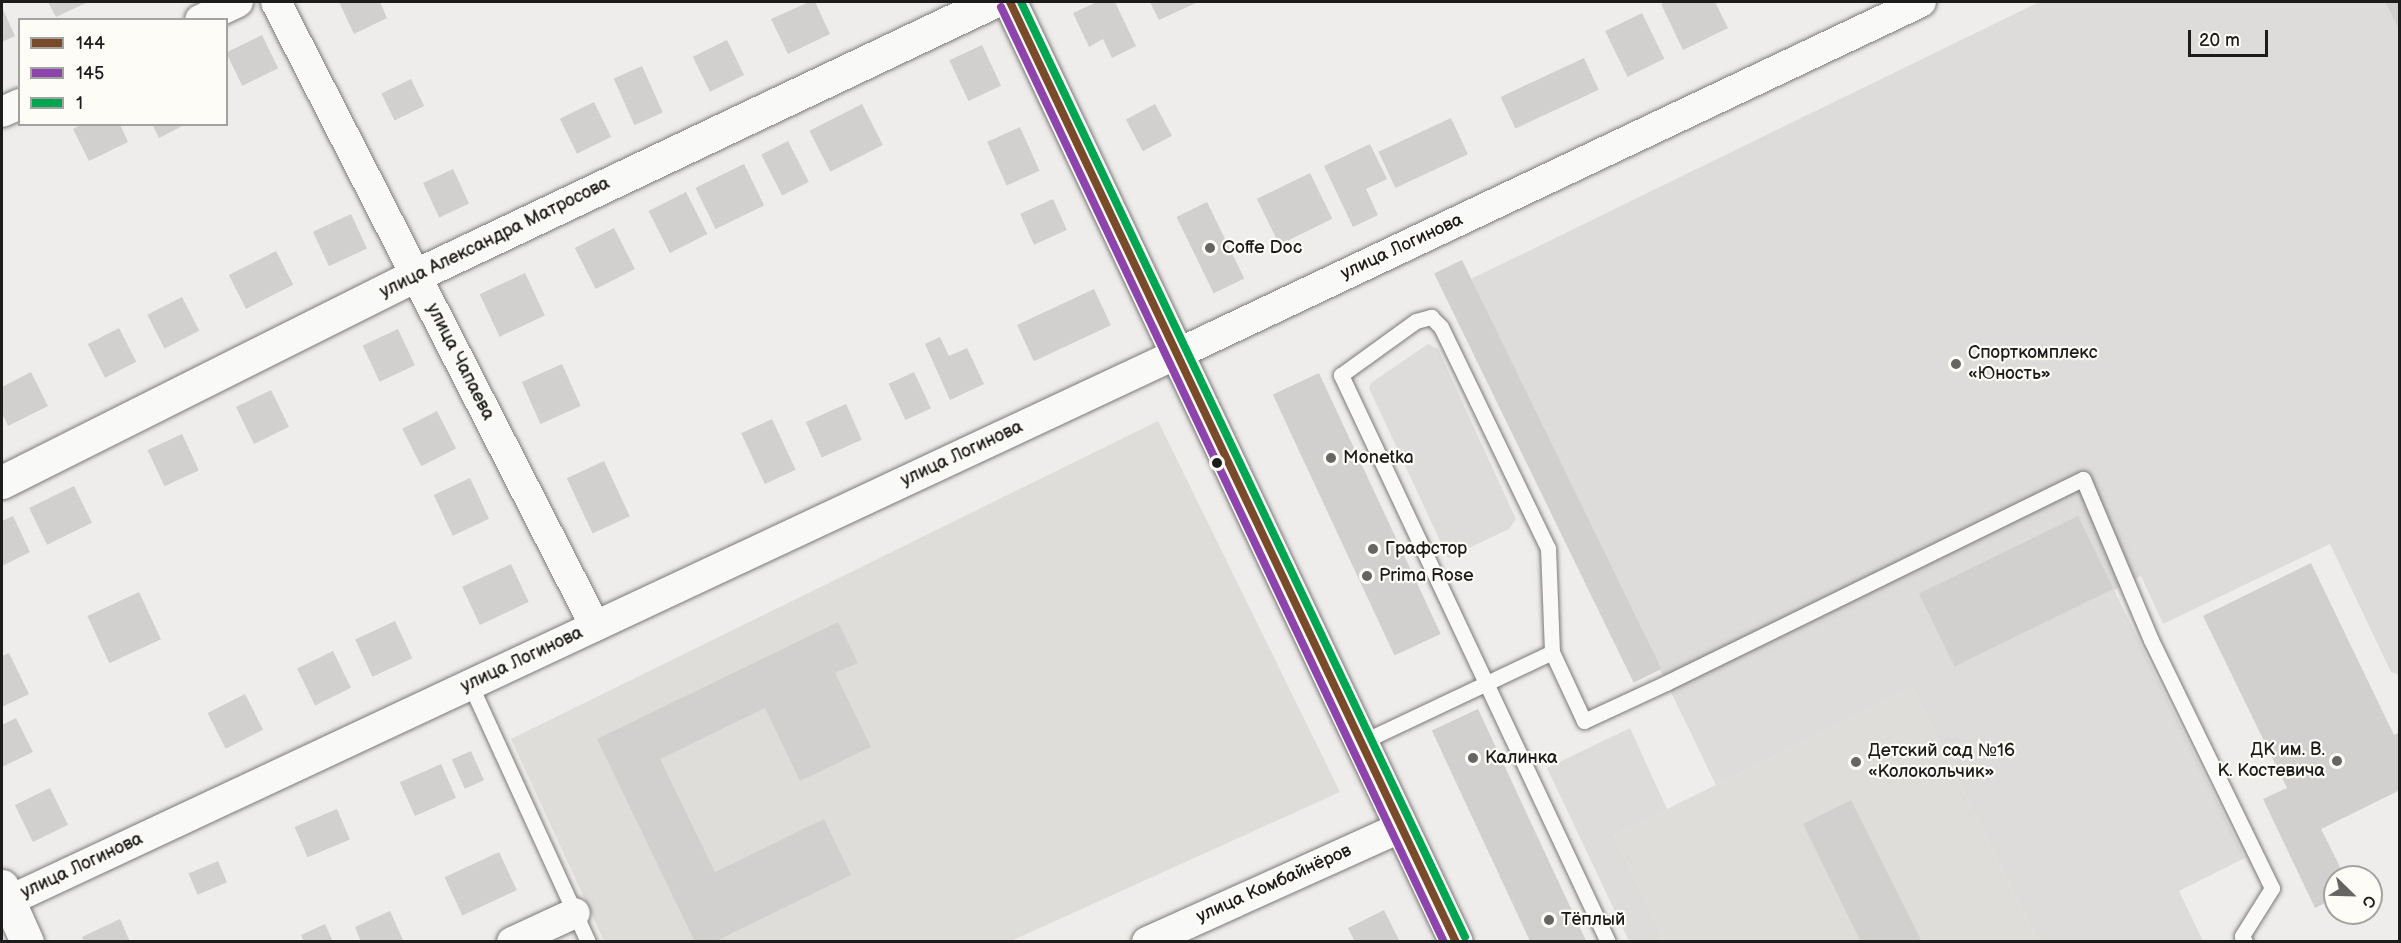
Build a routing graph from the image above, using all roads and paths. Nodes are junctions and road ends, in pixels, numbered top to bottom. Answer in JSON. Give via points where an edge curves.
{"nodes":[{"id":1,"x":238,"y":2,"type":"edge"},
{"id":2,"x":276,"y":2,"type":"edge"},
{"id":3,"x":992,"y":2,"type":"edge"},
{"id":4,"x":1010,"y":2,"type":"edge"},
{"id":5,"x":1921,"y":2,"type":"edge"},
{"id":6,"x":204,"y":18,"type":"edge"},
{"id":7,"x":18,"y":105,"type":"edge"},
{"id":8,"x":2,"y":112,"type":"edge"},
{"id":9,"x":416,"y":275,"type":"junction"},
{"id":10,"x":1177,"y":354,"type":"junction"},
{"id":11,"x":2,"y":482,"type":"edge"},
{"id":12,"x":595,"y":626,"type":"junction"},
{"id":13,"x":1552,"y":652,"type":"junction"},
{"id":14,"x":1486,"y":683,"type":"junction"},
{"id":15,"x":470,"y":684,"type":"junction"},
{"id":16,"x":1362,"y":742,"type":"junction"},
{"id":17,"x":1402,"y":827,"type":"junction"},
{"id":18,"x":4,"y":897,"type":"edge"},
{"id":19,"x":575,"y":912,"type":"junction"},
{"id":20,"x":27,"y":942,"type":"edge"},
{"id":21,"x":512,"y":942,"type":"edge"},
{"id":22,"x":588,"y":942,"type":"edge"},
{"id":23,"x":1147,"y":942,"type":"edge"},
{"id":24,"x":1456,"y":942,"type":"edge"},
{"id":25,"x":1608,"y":942,"type":"edge"},
{"id":26,"x":2245,"y":942,"type":"edge"}],
"edges":[{"from":1,"to":6,"type":"street"},
{"from":2,"to":9,"type":"street","name":"улица Чапаева"},
{"from":3,"to":9,"type":"street","name":"улица Александра Матросова"},
{"from":4,"to":10,"type":"street"},
{"from":5,"to":10,"type":"street","name":"улица Логинова"},
{"from":7,"to":8,"type":"street"},
{"from":9,"to":11,"type":"street","name":"улица Александра Матросова"},
{"from":9,"to":12,"type":"street","name":"улица Чапаева"},
{"from":10,"to":12,"type":"street","name":"улица Логинова"},
{"from":10,"to":16,"type":"street"},
{"from":12,"to":15,"type":"street","name":"улица Логинова"},
{"from":13,"to":14,"type":"lane"},
{"from":13,"to":14,"type":"lane","via":[[1548,548],[1441,327],[1431,317],[1416,321],[1341,375]]},
{"from":13,"to":26,"type":"lane","via":[[1584,721],[2083,479],[2151,640],[2272,888],[2242,936]]},
{"from":14,"to":16,"type":"lane"},
{"from":14,"to":25,"type":"lane"},
{"from":15,"to":18,"type":"street","name":"улица Логинова"},
{"from":15,"to":19,"type":"lane"},
{"from":16,"to":17,"type":"street"},
{"from":17,"to":23,"type":"street","name":"улица Комбайнёров"},
{"from":17,"to":24,"type":"street"},
{"from":18,"to":20,"type":"street"},
{"from":19,"to":21,"type":"street"},
{"from":19,"to":22,"type":"lane"}]}
